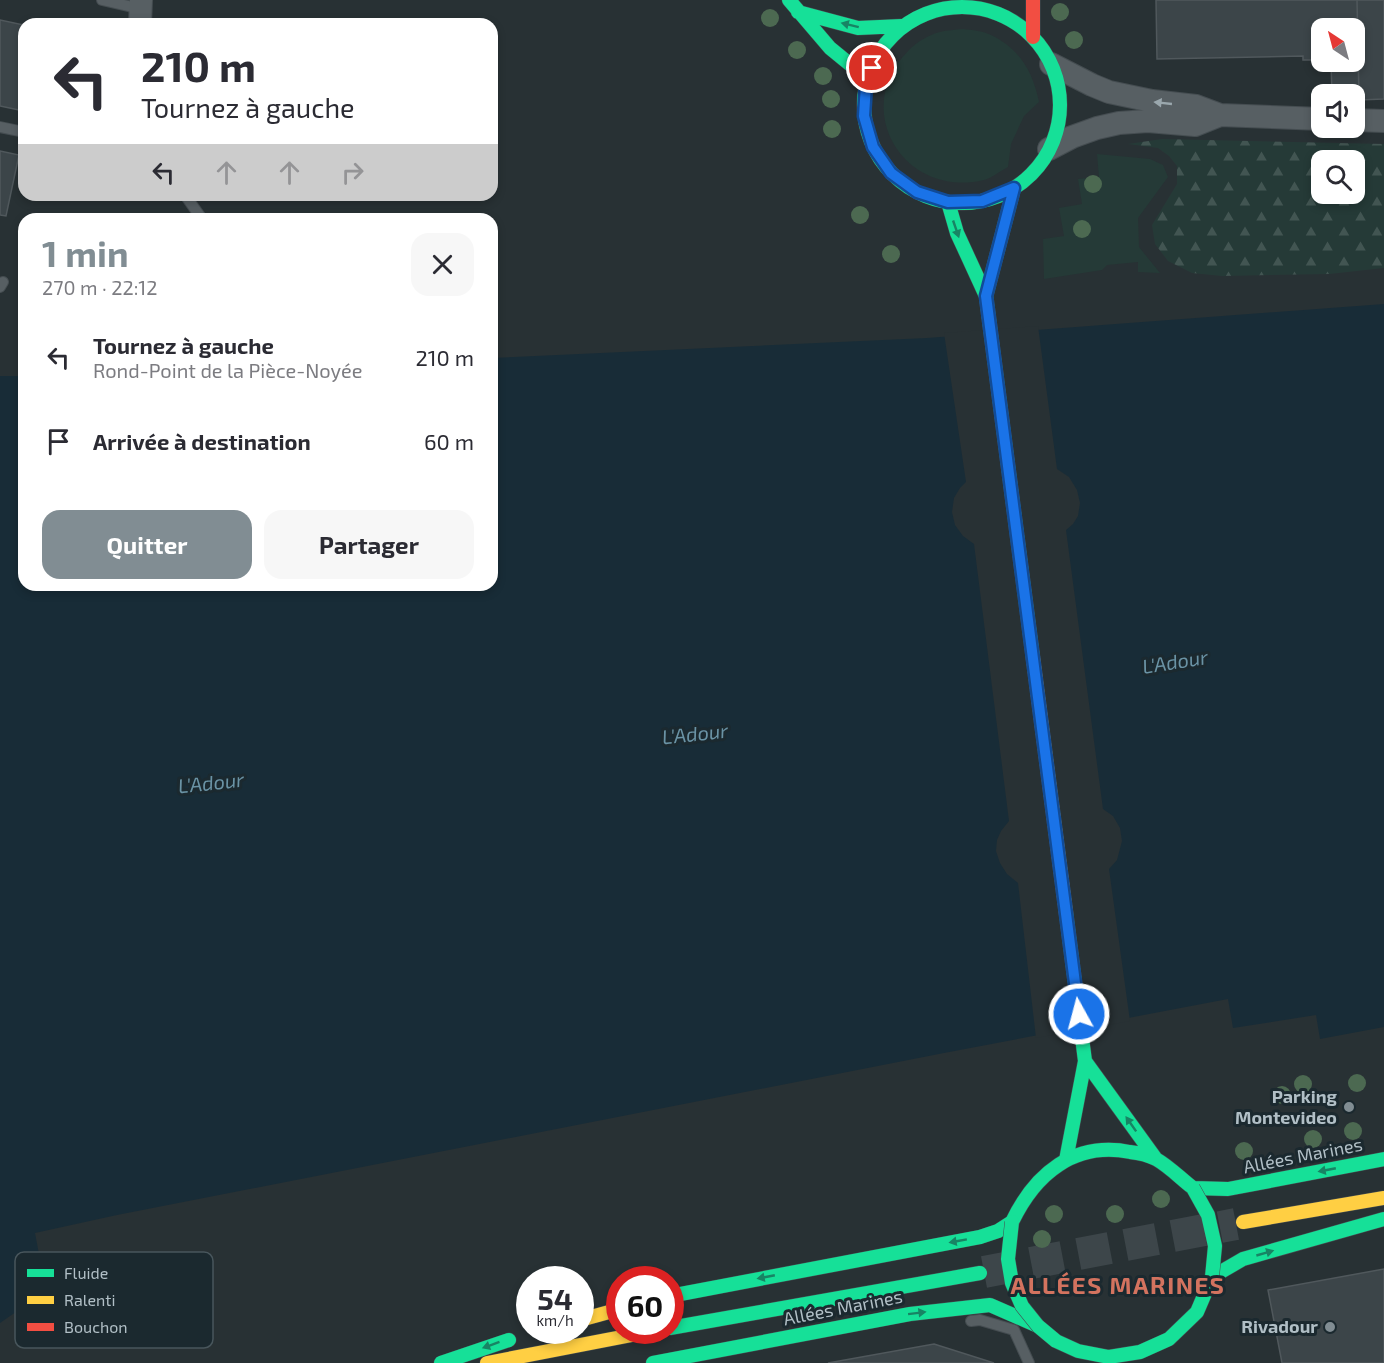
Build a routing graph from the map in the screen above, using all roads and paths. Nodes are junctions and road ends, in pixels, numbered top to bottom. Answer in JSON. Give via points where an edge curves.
{"nodes":[{"id":1,"x":102,"y":0,"type":"edge"},
{"id":2,"x":789,"y":0,"type":"edge"},
{"id":3,"x":1033,"y":0,"type":"edge"},
{"id":4,"x":952,"y":4,"type":"edge"},
{"id":5,"x":141,"y":11,"type":"edge"},
{"id":6,"x":798,"y":12,"type":"junction"},
{"id":7,"x":902,"y":26,"type":"junction"},
{"id":8,"x":1034,"y":37,"type":"junction"},
{"id":9,"x":1052,"y":64,"type":"junction"},
{"id":10,"x":866,"y":84,"type":"junction"},
{"id":11,"x":1220,"y":116,"type":"junction"},
{"id":12,"x":1311,"y":119,"type":"edge"},
{"id":13,"x":1365,"y":120,"type":"edge"},
{"id":14,"x":1384,"y":121,"type":"edge"},
{"id":15,"x":0,"y":128,"type":"edge"},
{"id":16,"x":18,"y":131,"type":"edge"},
{"id":17,"x":1049,"y":149,"type":"junction"},
{"id":18,"x":1014,"y":188,"type":"junction"},
{"id":19,"x":948,"y":202,"type":"junction"},
{"id":20,"x":986,"y":296,"type":"junction"},
{"id":21,"x":1085,"y":1061,"type":"junction"},
{"id":22,"x":1156,"y":1159,"type":"junction"},
{"id":23,"x":1066,"y":1160,"type":"junction"},
{"id":24,"x":1384,"y":1160,"type":"edge"},
{"id":25,"x":1193,"y":1188,"type":"junction"},
{"id":26,"x":1384,"y":1198,"type":"edge"},
{"id":27,"x":1384,"y":1219,"type":"edge"},
{"id":28,"x":1012,"y":1222,"type":"junction"},
{"id":29,"x":1243,"y":1222,"type":"tunnel mouth"},
{"id":30,"x":980,"y":1273,"type":"tunnel mouth"},
{"id":31,"x":1212,"y":1277,"type":"junction"},
{"id":32,"x":684,"y":1293,"type":"edge"},
{"id":33,"x":958,"y":1321,"type":"dead end"},
{"id":34,"x":684,"y":1326,"type":"edge"},
{"id":35,"x":1038,"y":1326,"type":"junction"},
{"id":36,"x":895,"y":1328,"type":"dead end"},
{"id":37,"x":516,"y":1338,"type":"edge"},
{"id":38,"x":1169,"y":1339,"type":"junction"},
{"id":39,"x":606,"y":1340,"type":"edge"},
{"id":40,"x":611,"y":1344,"type":"edge"},
{"id":41,"x":1162,"y":1355,"type":"dead end"},
{"id":42,"x":1081,"y":1357,"type":"edge"},
{"id":43,"x":441,"y":1363,"type":"edge"},
{"id":44,"x":487,"y":1363,"type":"edge"},
{"id":45,"x":560,"y":1363,"type":"edge"},
{"id":46,"x":659,"y":1363,"type":"edge"},
{"id":47,"x":703,"y":1363,"type":"edge"},
{"id":48,"x":1029,"y":1363,"type":"edge"}],
"edges":[{"from":1,"to":5,"type":"lane"},
{"from":2,"to":6,"type":"main road"},
{"from":3,"to":8,"type":"main road"},
{"from":4,"to":7,"type":"main road"},
{"from":4,"to":8,"type":"main road","via":[[994,12],[1016,22]]},
{"from":7,"to":6,"type":"main road","one_way":true,"via":[[858,28]]},
{"from":6,"to":10,"type":"main road"},
{"from":7,"to":10,"type":"main road","via":[[879,52]]},
{"from":8,"to":9,"type":"main road"},
{"from":11,"to":9,"type":"street","one_way":true,"via":[[1196,106],[1109,92]]},
{"from":9,"to":17,"type":"main road","via":[[1059,92],[1059,121]]},
{"from":10,"to":19,"type":"main road","via":[[864,116],[873,147],[891,173],[917,192]]},
{"from":11,"to":12,"type":"street"},
{"from":11,"to":17,"type":"street","via":[[1195,125],[1119,123],[1072,137]]},
{"from":13,"to":14,"type":"street"},
{"from":15,"to":16,"type":"lane"},
{"from":17,"to":18,"type":"main road","via":[[1034,171]]},
{"from":18,"to":19,"type":"main road","via":[[982,201]]},
{"from":18,"to":20,"type":"main road"},
{"from":19,"to":20,"type":"main road","one_way":true,"via":[[957,233]]},
{"from":20,"to":21,"type":"main road"},
{"from":22,"to":21,"type":"main road","one_way":true},
{"from":21,"to":23,"type":"main road"},
{"from":22,"to":23,"type":"main road","via":[[1110,1150],[1087,1152]]},
{"from":22,"to":25,"type":"main road"},
{"from":23,"to":28,"type":"main road","via":[[1029,1190]]},
{"from":24,"to":25,"type":"main road","name":"Allées Marines","one_way":true,"via":[[1228,1189]]},
{"from":25,"to":31,"type":"main road","bridge":true,"via":[[1208,1215],[1215,1246]]},
{"from":26,"to":29,"type":"main road"},
{"from":31,"to":27,"type":"main road","one_way":true,"via":[[1243,1259]]},
{"from":28,"to":32,"type":"main road","one_way":true,"via":[[980,1237]]},
{"from":28,"to":35,"type":"main road","bridge":true,"via":[[1008,1259],[1012,1283],[1022,1306]]},
{"from":30,"to":34,"type":"main road","name":"Allées Marines"},
{"from":31,"to":38,"type":"main road","bridge":true,"via":[[1197,1312]]},
{"from":33,"to":48,"type":"lane","via":[[980,1320],[1014,1330]]},
{"from":35,"to":42,"type":"main road","bridge":true},
{"from":46,"to":35,"type":"main road","name":"Allées Marines","one_way":true,"via":[[910,1314],[990,1305]]},
{"from":36,"to":47,"type":"lane"},
{"from":37,"to":43,"type":"main road","one_way":true},
{"from":38,"to":41,"type":"main road"},
{"from":38,"to":42,"type":"main road","bridge":true,"via":[[1140,1353]]},
{"from":39,"to":44,"type":"main road"},
{"from":40,"to":45,"type":"main road"}]}
